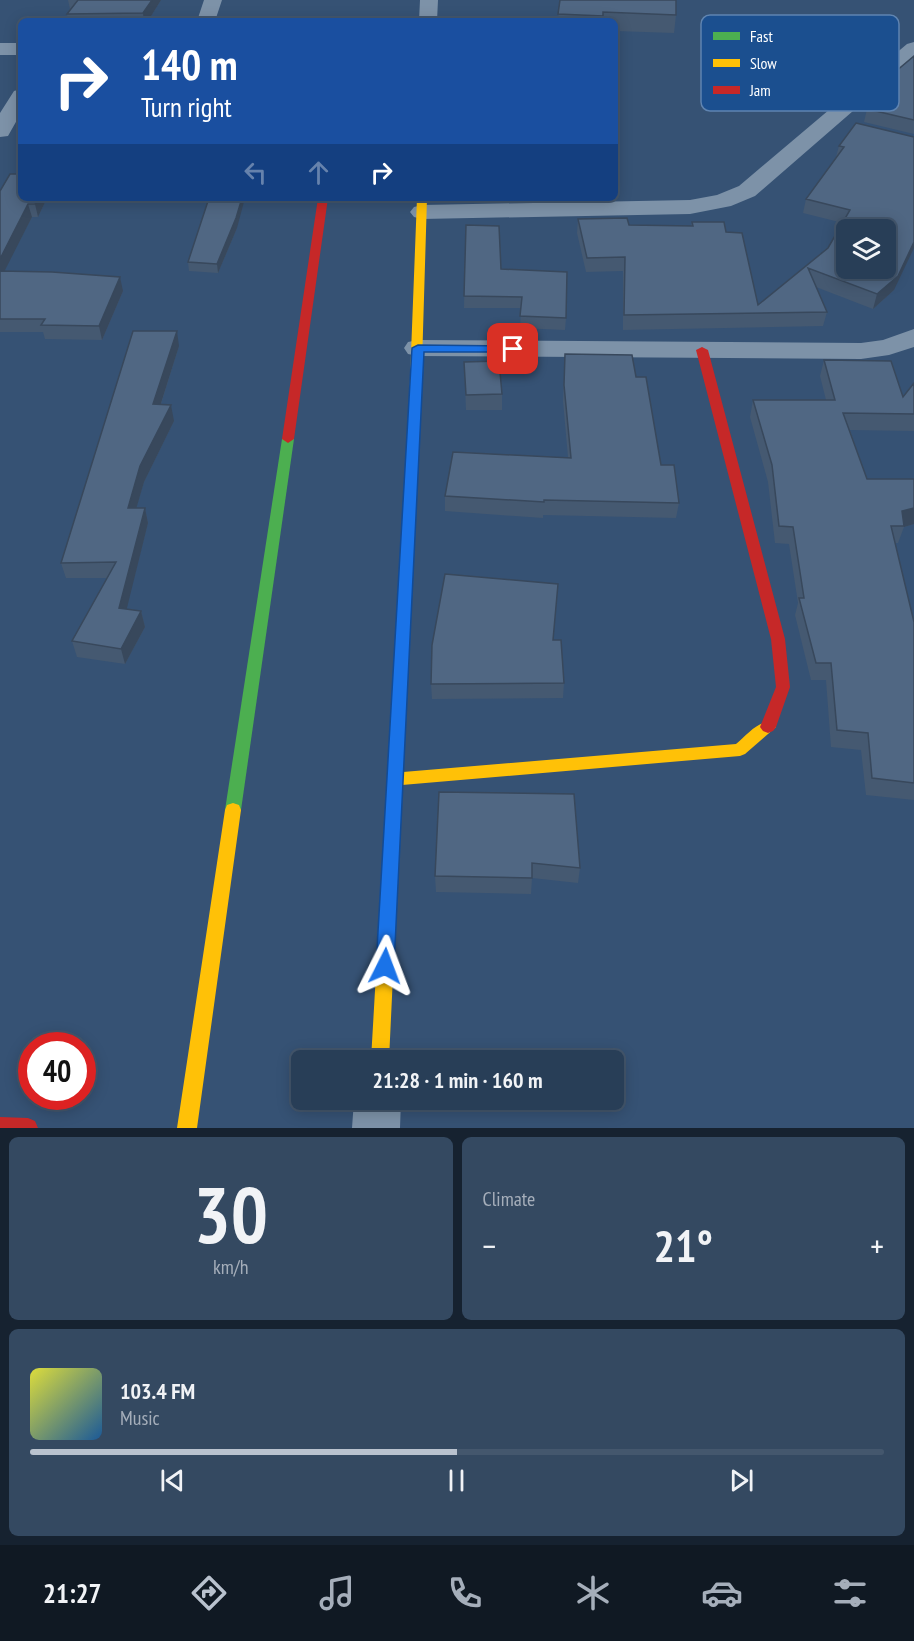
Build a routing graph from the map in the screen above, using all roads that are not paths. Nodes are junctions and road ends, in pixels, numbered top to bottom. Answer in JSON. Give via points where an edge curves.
{"nodes":[{"id":1,"x":213,"y":0,"type":"edge"},
{"id":2,"x":429,"y":0,"type":"edge"},
{"id":3,"x":207,"y":18,"type":"edge"},
{"id":4,"x":428,"y":18,"type":"edge"},
{"id":5,"x":0,"y":49,"type":"edge"},
{"id":6,"x":18,"y":49,"type":"edge"},
{"id":7,"x":913,"y":49,"type":"edge"},
{"id":8,"x":899,"y":63,"type":"edge"},
{"id":9,"x":18,"y":100,"type":"edge"},
{"id":10,"x":852,"y":111,"type":"edge"},
{"id":11,"x":0,"y":132,"type":"edge"},
{"id":12,"x":323,"y":201,"type":"edge"},
{"id":13,"x":422,"y":205,"type":"edge"},
{"id":14,"x":914,"y":337,"type":"edge"},
{"id":15,"x":418,"y":348,"type":"junction"},
{"id":16,"x":702,"y":350,"type":"junction"},
{"id":17,"x":395,"y":778,"type":"junction"},
{"id":18,"x":381,"y":1050,"type":"edge"},
{"id":19,"x":377,"y":1110,"type":"edge"},
{"id":20,"x":0,"y":1126,"type":"edge"},
{"id":21,"x":28,"y":1128,"type":"edge"},
{"id":22,"x":187,"y":1128,"type":"edge"},
{"id":23,"x":376,"y":1128,"type":"edge"}],
"edges":[{"from":1,"to":3,"type":"street"},
{"from":2,"to":4,"type":"street"},
{"from":5,"to":6,"type":"street"},
{"from":7,"to":8,"type":"street"},
{"from":9,"to":11,"type":"street"},
{"from":10,"to":13,"type":"street","via":[[747,191],[723,201],[690,207]]},
{"from":12,"to":22,"type":"street"},
{"from":13,"to":15,"type":"street"},
{"from":14,"to":16,"type":"street","via":[[889,348],[861,351]]},
{"from":15,"to":16,"type":"street"},
{"from":15,"to":17,"type":"street"},
{"from":16,"to":17,"type":"street","via":[[778,639],[783,687],[770,726],[740,750]]},
{"from":17,"to":18,"type":"street"},
{"from":19,"to":23,"type":"street"},
{"from":20,"to":21,"type":"street"}]}
